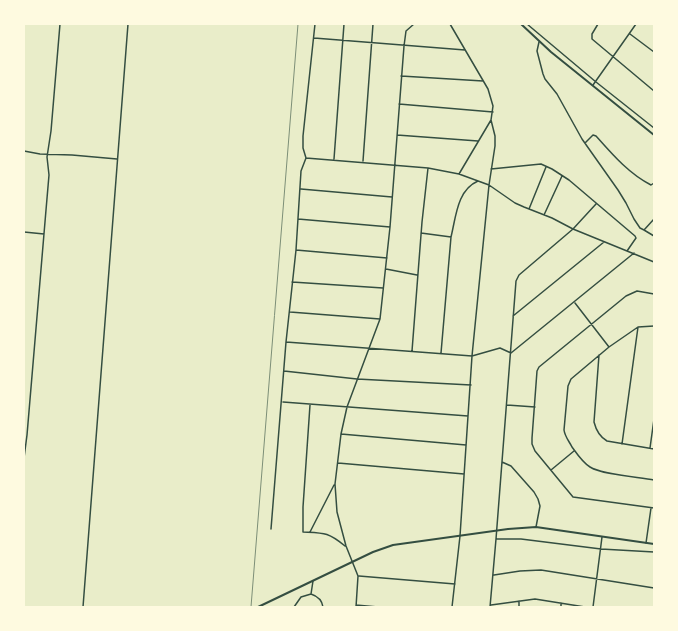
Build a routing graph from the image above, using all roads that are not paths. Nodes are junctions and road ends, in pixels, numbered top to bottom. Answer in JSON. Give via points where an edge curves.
{"nodes":[{"id":1,"x":60,"y":24,"type":"edge"},
{"id":2,"x":128,"y":24,"type":"edge"},
{"id":3,"x":315,"y":24,"type":"edge"},
{"id":4,"x":344,"y":24,"type":"edge"},
{"id":5,"x":374,"y":24,"type":"edge"},
{"id":6,"x":414,"y":24,"type":"edge"},
{"id":7,"x":450,"y":24,"type":"edge"},
{"id":8,"x":526,"y":24,"type":"edge"},
{"id":9,"x":598,"y":24,"type":"edge"},
{"id":10,"x":636,"y":24,"type":"edge"},
{"id":11,"x":522,"y":25,"type":"edge"},
{"id":12,"x":630,"y":34,"type":"junction"},
{"id":13,"x":314,"y":38,"type":"junction"},
{"id":14,"x":343,"y":40,"type":"junction"},
{"id":15,"x":373,"y":42,"type":"junction"},
{"id":16,"x":539,"y":42,"type":"junction"},
{"id":17,"x":404,"y":46,"type":"junction"},
{"id":18,"x":465,"y":50,"type":"junction"},
{"id":19,"x":654,"y":52,"type":"edge"},
{"id":20,"x":613,"y":58,"type":"junction"},
{"id":21,"x":401,"y":76,"type":"junction"},
{"id":22,"x":484,"y":81,"type":"junction"},
{"id":23,"x":596,"y":82,"type":"junction"},
{"id":24,"x":593,"y":85,"type":"junction"},
{"id":25,"x":654,"y":91,"type":"edge"},
{"id":26,"x":400,"y":104,"type":"junction"},
{"id":27,"x":493,"y":112,"type":"junction"},
{"id":28,"x":491,"y":120,"type":"junction"},
{"id":29,"x":654,"y":128,"type":"edge"},
{"id":30,"x":397,"y":134,"type":"junction"},
{"id":31,"x":654,"y":135,"type":"edge"},
{"id":32,"x":478,"y":141,"type":"junction"},
{"id":33,"x":585,"y":143,"type":"junction"},
{"id":34,"x":24,"y":151,"type":"edge"},
{"id":35,"x":47,"y":154,"type":"junction"},
{"id":36,"x":306,"y":158,"type":"junction"},
{"id":37,"x":117,"y":159,"type":"junction"},
{"id":38,"x":334,"y":159,"type":"junction"},
{"id":39,"x":363,"y":162,"type":"junction"},
{"id":40,"x":395,"y":164,"type":"junction"},
{"id":41,"x":546,"y":167,"type":"junction"},
{"id":42,"x":428,"y":168,"type":"junction"},
{"id":43,"x":492,"y":169,"type":"junction"},
{"id":44,"x":459,"y":174,"type":"junction"},
{"id":45,"x":562,"y":176,"type":"junction"},
{"id":46,"x":478,"y":180,"type":"junction"},
{"id":47,"x":654,"y":183,"type":"edge"},
{"id":48,"x":489,"y":185,"type":"junction"},
{"id":49,"x":301,"y":189,"type":"junction"},
{"id":50,"x":392,"y":197,"type":"junction"},
{"id":51,"x":596,"y":204,"type":"junction"},
{"id":52,"x":529,"y":210,"type":"junction"},
{"id":53,"x":544,"y":215,"type":"junction"},
{"id":54,"x":298,"y":220,"type":"junction"},
{"id":55,"x":654,"y":220,"type":"edge"},
{"id":56,"x":390,"y":227,"type":"junction"},
{"id":57,"x":573,"y":229,"type":"junction"},
{"id":58,"x":644,"y":230,"type":"junction"},
{"id":59,"x":24,"y":232,"type":"edge"},
{"id":60,"x":421,"y":233,"type":"junction"},
{"id":61,"x":44,"y":234,"type":"junction"},
{"id":62,"x":654,"y":236,"type":"edge"},
{"id":63,"x":451,"y":237,"type":"junction"},
{"id":64,"x":605,"y":241,"type":"junction"},
{"id":65,"x":296,"y":250,"type":"junction"},
{"id":66,"x":627,"y":250,"type":"junction"},
{"id":67,"x":634,"y":254,"type":"junction"},
{"id":68,"x":387,"y":258,"type":"junction"},
{"id":69,"x":654,"y":262,"type":"edge"},
{"id":70,"x":386,"y":269,"type":"junction"},
{"id":71,"x":417,"y":275,"type":"junction"},
{"id":72,"x":292,"y":282,"type":"junction"},
{"id":73,"x":383,"y":288,"type":"junction"},
{"id":74,"x":654,"y":294,"type":"edge"},
{"id":75,"x":574,"y":302,"type":"junction"},
{"id":76,"x":290,"y":312,"type":"junction"},
{"id":77,"x":513,"y":316,"type":"junction"},
{"id":78,"x":380,"y":318,"type":"junction"},
{"id":79,"x":591,"y":324,"type":"junction"},
{"id":80,"x":654,"y":326,"type":"edge"},
{"id":81,"x":638,"y":327,"type":"junction"},
{"id":82,"x":286,"y":342,"type":"junction"},
{"id":83,"x":609,"y":347,"type":"junction"},
{"id":84,"x":368,"y":348,"type":"junction"},
{"id":85,"x":412,"y":351,"type":"junction"},
{"id":86,"x":511,"y":353,"type":"junction"},
{"id":87,"x":441,"y":354,"type":"junction"},
{"id":88,"x":599,"y":355,"type":"junction"},
{"id":89,"x":472,"y":356,"type":"junction"},
{"id":90,"x":284,"y":371,"type":"junction"},
{"id":91,"x":357,"y":379,"type":"junction"},
{"id":92,"x":471,"y":385,"type":"junction"},
{"id":93,"x":282,"y":402,"type":"junction"},
{"id":94,"x":310,"y":405,"type":"junction"},
{"id":95,"x":507,"y":405,"type":"junction"},
{"id":96,"x":347,"y":407,"type":"junction"},
{"id":97,"x":534,"y":407,"type":"junction"},
{"id":98,"x":468,"y":416,"type":"junction"},
{"id":99,"x":654,"y":419,"type":"edge"},
{"id":100,"x":24,"y":422,"type":"edge"},
{"id":101,"x":28,"y":422,"type":"junction"},
{"id":102,"x":342,"y":434,"type":"junction"},
{"id":103,"x":466,"y":444,"type":"junction"},
{"id":104,"x":622,"y":444,"type":"junction"},
{"id":105,"x":650,"y":448,"type":"junction"},
{"id":106,"x":654,"y":449,"type":"edge"},
{"id":107,"x":575,"y":451,"type":"junction"},
{"id":108,"x":24,"y":458,"type":"edge"},
{"id":109,"x":502,"y":462,"type":"junction"},
{"id":110,"x":338,"y":463,"type":"junction"},
{"id":111,"x":551,"y":470,"type":"junction"},
{"id":112,"x":464,"y":474,"type":"junction"},
{"id":113,"x":654,"y":480,"type":"edge"},
{"id":114,"x":335,"y":484,"type":"junction"},
{"id":115,"x":651,"y":508,"type":"junction"},
{"id":116,"x":654,"y":508,"type":"edge"},
{"id":117,"x":536,"y":527,"type":"junction"},
{"id":118,"x":271,"y":529,"type":"dead end"},
{"id":119,"x":496,"y":531,"type":"junction"},
{"id":120,"x":310,"y":533,"type":"junction"},
{"id":121,"x":460,"y":536,"type":"junction"},
{"id":122,"x":602,"y":537,"type":"junction"},
{"id":123,"x":496,"y":539,"type":"junction"},
{"id":124,"x":646,"y":543,"type":"junction"},
{"id":125,"x":654,"y":544,"type":"edge"},
{"id":126,"x":346,"y":546,"type":"junction"},
{"id":127,"x":601,"y":549,"type":"junction"},
{"id":128,"x":654,"y":552,"type":"edge"},
{"id":129,"x":353,"y":562,"type":"junction"},
{"id":130,"x":358,"y":576,"type":"junction"},
{"id":131,"x":493,"y":576,"type":"junction"},
{"id":132,"x":598,"y":579,"type":"junction"},
{"id":133,"x":313,"y":581,"type":"junction"},
{"id":134,"x":455,"y":584,"type":"junction"},
{"id":135,"x":654,"y":588,"type":"edge"},
{"id":136,"x":311,"y":594,"type":"junction"},
{"id":137,"x":519,"y":601,"type":"junction"},
{"id":138,"x":561,"y":602,"type":"junction"},
{"id":139,"x":575,"y":605,"type":"junction"},
{"id":140,"x":260,"y":606,"type":"edge"},
{"id":141,"x":356,"y":606,"type":"edge"},
{"id":142,"x":490,"y":606,"type":"edge"},
{"id":143,"x":83,"y":607,"type":"edge"},
{"id":144,"x":294,"y":607,"type":"edge"},
{"id":145,"x":323,"y":607,"type":"edge"},
{"id":146,"x":378,"y":607,"type":"edge"},
{"id":147,"x":452,"y":607,"type":"edge"},
{"id":148,"x":519,"y":607,"type":"edge"},
{"id":149,"x":561,"y":607,"type":"edge"},
{"id":150,"x":572,"y":607,"type":"edge"},
{"id":151,"x":585,"y":607,"type":"edge"},
{"id":152,"x":592,"y":607,"type":"edge"}],
"edges":[{"from":1,"to":35,"type":"street"},
{"from":2,"to":37,"type":"street"},
{"from":3,"to":13,"type":"street"},
{"from":4,"to":14,"type":"street"},
{"from":5,"to":15,"type":"street"},
{"from":6,"to":17,"type":"street","via":[[406,31]]},
{"from":7,"to":18,"type":"street"},
{"from":8,"to":11,"type":"street"},
{"from":8,"to":23,"type":"street"},
{"from":9,"to":20,"type":"street","via":[[592,34],[592,40]]},
{"from":10,"to":12,"type":"street"},
{"from":11,"to":16,"type":"street"},
{"from":12,"to":19,"type":"street"},
{"from":12,"to":20,"type":"street"},
{"from":13,"to":14,"type":"street"},
{"from":13,"to":36,"type":"street","via":[[303,145]]},
{"from":14,"to":15,"type":"street"},
{"from":14,"to":38,"type":"street"},
{"from":15,"to":17,"type":"street"},
{"from":15,"to":39,"type":"street"},
{"from":16,"to":24,"type":"street"},
{"from":16,"to":33,"type":"street","via":[[537,51],[543,74]]},
{"from":17,"to":18,"type":"street"},
{"from":17,"to":21,"type":"street"},
{"from":18,"to":22,"type":"street"},
{"from":20,"to":23,"type":"street"},
{"from":20,"to":25,"type":"street"},
{"from":21,"to":22,"type":"street"},
{"from":21,"to":26,"type":"street"},
{"from":22,"to":27,"type":"street","via":[[492,98]]},
{"from":23,"to":24,"type":"street"},
{"from":23,"to":29,"type":"street"},
{"from":24,"to":31,"type":"street"},
{"from":26,"to":27,"type":"street"},
{"from":26,"to":30,"type":"street"},
{"from":27,"to":28,"type":"street"},
{"from":28,"to":32,"type":"street"},
{"from":28,"to":43,"type":"street","via":[[495,136]]},
{"from":30,"to":32,"type":"street"},
{"from":30,"to":40,"type":"street"},
{"from":32,"to":44,"type":"street"},
{"from":33,"to":47,"type":"street","via":[[590,136],[596,136],[639,179]]},
{"from":33,"to":58,"type":"street","via":[[618,190],[640,228]]},
{"from":34,"to":35,"type":"street"},
{"from":35,"to":37,"type":"street"},
{"from":35,"to":61,"type":"street","via":[[49,180]]},
{"from":36,"to":38,"type":"street"},
{"from":36,"to":49,"type":"street","via":[[301,171]]},
{"from":37,"to":143,"type":"street"},
{"from":38,"to":39,"type":"street"},
{"from":39,"to":40,"type":"street"},
{"from":40,"to":42,"type":"street"},
{"from":40,"to":50,"type":"street"},
{"from":41,"to":43,"type":"street","via":[[541,164]]},
{"from":41,"to":45,"type":"street"},
{"from":41,"to":52,"type":"street"},
{"from":42,"to":44,"type":"street"},
{"from":42,"to":60,"type":"street"},
{"from":43,"to":48,"type":"street"},
{"from":44,"to":46,"type":"street"},
{"from":45,"to":51,"type":"street"},
{"from":45,"to":53,"type":"street"},
{"from":46,"to":48,"type":"street"},
{"from":46,"to":63,"type":"street","via":[[468,187],[462,197]]},
{"from":48,"to":52,"type":"street"},
{"from":48,"to":89,"type":"street"},
{"from":49,"to":50,"type":"street"},
{"from":49,"to":54,"type":"street"},
{"from":50,"to":56,"type":"street"},
{"from":51,"to":57,"type":"street"},
{"from":51,"to":66,"type":"street","via":[[635,236]]},
{"from":52,"to":53,"type":"street"},
{"from":53,"to":57,"type":"street"},
{"from":54,"to":56,"type":"street"},
{"from":54,"to":65,"type":"street"},
{"from":55,"to":58,"type":"street"},
{"from":56,"to":68,"type":"street"},
{"from":57,"to":64,"type":"street"},
{"from":57,"to":77,"type":"street","via":[[517,276]]},
{"from":58,"to":62,"type":"street"},
{"from":59,"to":61,"type":"street"},
{"from":60,"to":63,"type":"street"},
{"from":60,"to":71,"type":"street"},
{"from":61,"to":101,"type":"street"},
{"from":63,"to":87,"type":"street"},
{"from":64,"to":66,"type":"street"},
{"from":64,"to":77,"type":"street"},
{"from":65,"to":68,"type":"street"},
{"from":65,"to":72,"type":"street"},
{"from":66,"to":67,"type":"street"},
{"from":67,"to":69,"type":"street"},
{"from":67,"to":75,"type":"street"},
{"from":68,"to":70,"type":"street"},
{"from":70,"to":71,"type":"street"},
{"from":70,"to":73,"type":"street"},
{"from":71,"to":85,"type":"street"},
{"from":72,"to":73,"type":"street"},
{"from":72,"to":76,"type":"street"},
{"from":73,"to":78,"type":"street"},
{"from":74,"to":79,"type":"street","via":[[630,294]]},
{"from":75,"to":79,"type":"street"},
{"from":75,"to":86,"type":"street"},
{"from":76,"to":78,"type":"street"},
{"from":76,"to":82,"type":"street"},
{"from":77,"to":86,"type":"street"},
{"from":78,"to":84,"type":"street"},
{"from":79,"to":83,"type":"street"},
{"from":79,"to":97,"type":"street","via":[[539,367]]},
{"from":80,"to":81,"type":"street"},
{"from":81,"to":83,"type":"street"},
{"from":81,"to":104,"type":"street"},
{"from":82,"to":84,"type":"street"},
{"from":82,"to":90,"type":"street"},
{"from":83,"to":88,"type":"street"},
{"from":84,"to":85,"type":"street"},
{"from":84,"to":91,"type":"street"},
{"from":85,"to":87,"type":"street"},
{"from":86,"to":89,"type":"street","via":[[500,348]]},
{"from":86,"to":95,"type":"street"},
{"from":87,"to":89,"type":"street"},
{"from":88,"to":104,"type":"street","via":[[595,425],[605,440]]},
{"from":88,"to":107,"type":"street","via":[[574,377],[568,386],[564,432]]},
{"from":89,"to":92,"type":"street"},
{"from":90,"to":91,"type":"street"},
{"from":90,"to":93,"type":"street"},
{"from":91,"to":92,"type":"street"},
{"from":91,"to":96,"type":"street"},
{"from":92,"to":98,"type":"street"},
{"from":93,"to":94,"type":"street"},
{"from":93,"to":118,"type":"street"},
{"from":94,"to":96,"type":"street"},
{"from":94,"to":120,"type":"street","via":[[303,520],[303,532]]},
{"from":95,"to":97,"type":"street"},
{"from":95,"to":109,"type":"street"},
{"from":96,"to":98,"type":"street"},
{"from":96,"to":102,"type":"street"},
{"from":97,"to":111,"type":"street","via":[[532,444]]},
{"from":98,"to":103,"type":"street"},
{"from":99,"to":105,"type":"street"},
{"from":100,"to":101,"type":"street"},
{"from":101,"to":108,"type":"street"},
{"from":102,"to":103,"type":"street"},
{"from":102,"to":110,"type":"street"},
{"from":103,"to":112,"type":"street"},
{"from":104,"to":105,"type":"street"},
{"from":105,"to":106,"type":"street"},
{"from":107,"to":111,"type":"street"},
{"from":107,"to":113,"type":"street","via":[[594,469]]},
{"from":109,"to":117,"type":"street","via":[[510,465],[538,499],[540,506]]},
{"from":109,"to":119,"type":"street"},
{"from":110,"to":112,"type":"street"},
{"from":110,"to":114,"type":"street"},
{"from":111,"to":115,"type":"street","via":[[569,494],[576,498]]},
{"from":112,"to":121,"type":"street"},
{"from":114,"to":120,"type":"street"},
{"from":114,"to":126,"type":"street","via":[[337,512]]},
{"from":115,"to":116,"type":"street"},
{"from":115,"to":124,"type":"street"},
{"from":117,"to":119,"type":"street"},
{"from":117,"to":122,"type":"street"},
{"from":119,"to":121,"type":"street"},
{"from":119,"to":123,"type":"street"},
{"from":120,"to":126,"type":"street","via":[[334,536]]},
{"from":121,"to":129,"type":"street","via":[[386,547]]},
{"from":121,"to":134,"type":"street"},
{"from":122,"to":124,"type":"street"},
{"from":122,"to":127,"type":"street"},
{"from":123,"to":127,"type":"street","via":[[521,539]]},
{"from":123,"to":131,"type":"street"},
{"from":124,"to":125,"type":"street"},
{"from":126,"to":129,"type":"street"},
{"from":127,"to":128,"type":"street"},
{"from":127,"to":132,"type":"street"},
{"from":129,"to":130,"type":"street"},
{"from":129,"to":133,"type":"street"},
{"from":130,"to":134,"type":"street"},
{"from":130,"to":141,"type":"street"},
{"from":131,"to":132,"type":"street","via":[[536,570]]},
{"from":131,"to":142,"type":"street"},
{"from":132,"to":135,"type":"street"},
{"from":132,"to":152,"type":"street"},
{"from":133,"to":136,"type":"street"},
{"from":133,"to":140,"type":"street"},
{"from":134,"to":147,"type":"street"},
{"from":136,"to":144,"type":"street","via":[[301,597]]},
{"from":136,"to":145,"type":"street","via":[[322,602]]},
{"from":137,"to":138,"type":"street","via":[[535,599]]},
{"from":137,"to":142,"type":"street"},
{"from":137,"to":148,"type":"street"},
{"from":138,"to":139,"type":"street"},
{"from":138,"to":149,"type":"street"},
{"from":139,"to":150,"type":"street"},
{"from":139,"to":151,"type":"street"},
{"from":141,"to":146,"type":"street"}]}
